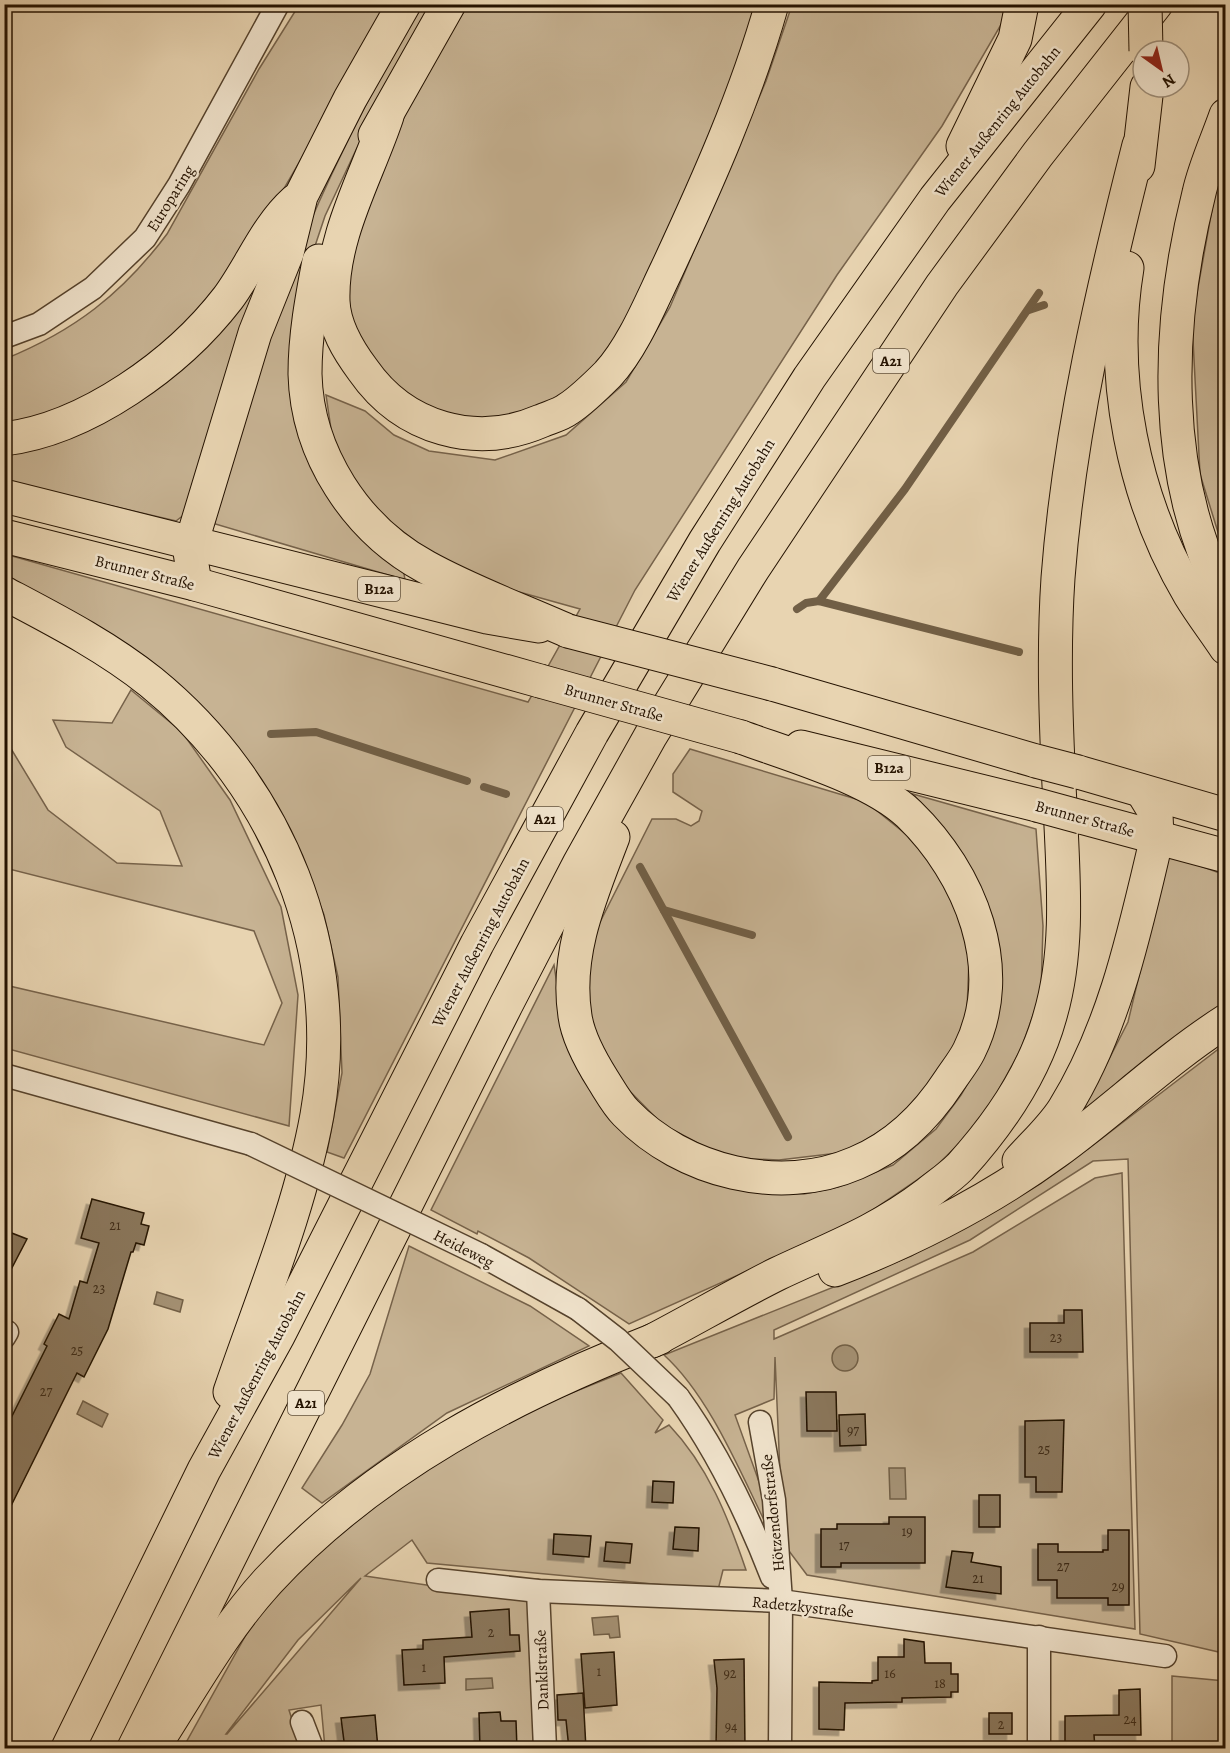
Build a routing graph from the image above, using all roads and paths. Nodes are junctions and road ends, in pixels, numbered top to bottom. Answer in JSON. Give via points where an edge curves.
{"nodes":[{"id":1,"x":278,"y":4,"type":"edge"},
{"id":2,"x":404,"y":4,"type":"edge"},
{"id":3,"x":449,"y":4,"type":"edge"},
{"id":4,"x":772,"y":4,"type":"edge"},
{"id":5,"x":1022,"y":4,"type":"edge"},
{"id":6,"x":1090,"y":4,"type":"edge"},
{"id":7,"x":1145,"y":4,"type":"edge"},
{"id":8,"x":1156,"y":4,"type":"edge"},
{"id":9,"x":1146,"y":39,"type":"edge"},
{"id":10,"x":1145,"y":99,"type":"edge"},
{"id":11,"x":1226,"y":115,"type":"edge"},
{"id":12,"x":387,"y":116,"type":"junction"},
{"id":13,"x":1139,"y":145,"type":"junction"},
{"id":14,"x":301,"y":196,"type":"junction"},
{"id":15,"x":935,"y":199,"type":"junction"},
{"id":16,"x":4,"y":337,"type":"edge"},
{"id":17,"x":4,"y":439,"type":"edge"},
{"id":18,"x":4,"y":496,"type":"edge"},
{"id":19,"x":4,"y":536,"type":"edge"},
{"id":20,"x":192,"y":541,"type":"junction"},
{"id":21,"x":195,"y":584,"type":"junction"},
{"id":22,"x":4,"y":593,"type":"edge"},
{"id":23,"x":1226,"y":601,"type":"edge"},
{"id":24,"x":568,"y":631,"type":"junction"},
{"id":25,"x":1226,"y":648,"type":"edge"},
{"id":26,"x":651,"y":735,"type":"junction"},
{"id":27,"x":741,"y":737,"type":"junction"},
{"id":28,"x":1142,"y":791,"type":"junction"},
{"id":29,"x":1226,"y":815,"type":"edge"},
{"id":30,"x":1157,"y":837,"type":"junction"},
{"id":31,"x":1226,"y":856,"type":"edge"},
{"id":32,"x":1226,"y":1021,"type":"edge"},
{"id":33,"x":4,"y":1075,"type":"edge"},
{"id":34,"x":982,"y":1199,"type":"junction"},
{"id":35,"x":4,"y":1331,"type":"edge"},
{"id":36,"x":4,"y":1337,"type":"edge"},
{"id":37,"x":652,"y":1341,"type":"junction"},
{"id":38,"x":760,"y":1422,"type":"dead end"},
{"id":39,"x":204,"y":1470,"type":"junction"},
{"id":40,"x":438,"y":1580,"type":"dead end"},
{"id":41,"x":538,"y":1591,"type":"junction"},
{"id":42,"x":781,"y":1601,"type":"junction"},
{"id":43,"x":1039,"y":1637,"type":"junction"},
{"id":44,"x":1165,"y":1656,"type":"dead end"},
{"id":45,"x":302,"y":1722,"type":"dead end"},
{"id":46,"x":68,"y":1749,"type":"edge"},
{"id":47,"x":134,"y":1749,"type":"edge"},
{"id":48,"x":154,"y":1749,"type":"edge"},
{"id":49,"x":312,"y":1749,"type":"edge"},
{"id":50,"x":545,"y":1749,"type":"edge"},
{"id":51,"x":780,"y":1749,"type":"edge"},
{"id":52,"x":1039,"y":1749,"type":"edge"}],
"edges":[{"from":1,"to":16,"type":"street","name":"Europaring","via":[[179,185],[145,238],[93,288],[39,324]]},
{"from":2,"to":14,"type":"main road"},
{"from":3,"to":12,"type":"main road"},
{"from":4,"to":12,"type":"main road","via":[[707,182],[642,321],[609,373],[568,410],[518,431],[465,435],[416,419],[374,387],[344,343],[333,302],[336,258]]},
{"from":5,"to":15,"type":"main road","via":[[1015,39]]},
{"from":6,"to":15,"type":"main road","name":"Wiener Außenring Autobahn","number":"A21"},
{"from":7,"to":9,"type":"main road","bridge":true},
{"from":8,"to":26,"type":"main road","number":"A21","via":[[942,285],[753,570]]},
{"from":10,"to":13,"type":"main road"},
{"from":11,"to":23,"type":"main road","via":[[1197,203],[1180,285],[1173,362],[1178,437],[1192,513],[1215,581]]},
{"from":12,"to":24,"type":"main road","via":[[359,158],[321,252],[308,318],[305,376],[315,432],[339,488],[373,529],[425,566]]},
{"from":13,"to":25,"type":"main road","via":[[1120,361],[1131,443],[1155,521],[1189,593]]},
{"from":13,"to":37,"type":"main road","via":[[1072,450],[1057,613],[1055,716],[1063,885],[1062,958],[1050,1016],[1031,1069],[1000,1120],[957,1171],[902,1213],[850,1243],[777,1274]]},
{"from":14,"to":17,"type":"main road","via":[[283,213],[227,298],[176,353],[123,393],[70,420]]},
{"from":14,"to":20,"type":"main road","via":[[287,253],[255,333]]},
{"from":15,"to":39,"type":"main road","name":"Wiener Außenring Autobahn","number":"A21","via":[[808,378],[592,733],[477,944],[278,1336]]},
{"from":18,"to":20,"type":"main road","number":"B12a"},
{"from":19,"to":21,"type":"main road","name":"Brunner Straße","number":"B12a"},
{"from":20,"to":21,"type":"main road"},
{"from":20,"to":24,"type":"main road","number":"B12a","via":[[487,616]]},
{"from":21,"to":27,"type":"main road","name":"Brunner Straße","number":"B12a","bridge":true},
{"from":22,"to":39,"type":"main road","via":[[79,632],[151,682],[204,730],[251,791],[288,860],[315,941],[324,1025],[317,1114],[291,1214]]},
{"from":24,"to":28,"type":"main road","number":"B12a","bridge":true,"via":[[772,684]]},
{"from":26,"to":27,"type":"main road","via":[[581,923],[572,978],[575,1020],[591,1062],[624,1112],[649,1133],[674,1149],[731,1173],[776,1179],[817,1175],[855,1164],[892,1144],[923,1119],[945,1089],[970,1050],[982,1010],[985,969],[980,929],[965,890],[942,851],[906,812],[864,785]]},
{"from":26,"to":47,"type":"main road","number":"A21","via":[[506,1005]]},
{"from":27,"to":30,"type":"main road","name":"Brunner Straße","number":"B12a","bridge":true,"via":[[804,747]]},
{"from":28,"to":29,"type":"main road","number":"B12a"},
{"from":28,"to":30,"type":"main road","via":[[1156,814]]},
{"from":30,"to":31,"type":"main road","name":"Brunner Straße","number":"B12a"},
{"from":30,"to":34,"type":"main road","via":[[1125,969],[1095,1049],[1064,1110]]},
{"from":32,"to":34,"type":"main road","via":[[1196,1040],[1055,1153]]},
{"from":33,"to":42,"type":"street","name":"Heideweg","bridge":true,"via":[[251,1144],[481,1255],[578,1309],[618,1340],[678,1397],[702,1430],[759,1542]]},
{"from":34,"to":37,"type":"main road","via":[[894,1247]]},
{"from":35,"to":36,"type":"street"},
{"from":37,"to":48,"type":"main road","via":[[450,1435],[376,1483],[339,1513],[267,1582],[224,1636]]},
{"from":38,"to":42,"type":"street","name":"Hötzendorfstraße","via":[[774,1500]]},
{"from":39,"to":46,"type":"main road","name":"Wiener Außenring Autobahn","number":"A21"},
{"from":40,"to":41,"type":"street","name":"Radetzkystraße"},
{"from":41,"to":42,"type":"street","name":"Radetzkystraße"},
{"from":41,"to":50,"type":"street","name":"Danklstraße"},
{"from":42,"to":43,"type":"street","name":"Radetzkystraße"},
{"from":42,"to":51,"type":"street","name":"Hötzendorfstraße"},
{"from":43,"to":44,"type":"street","name":"Radetzkystraße"},
{"from":43,"to":52,"type":"street"},
{"from":45,"to":49,"type":"street"}]}
